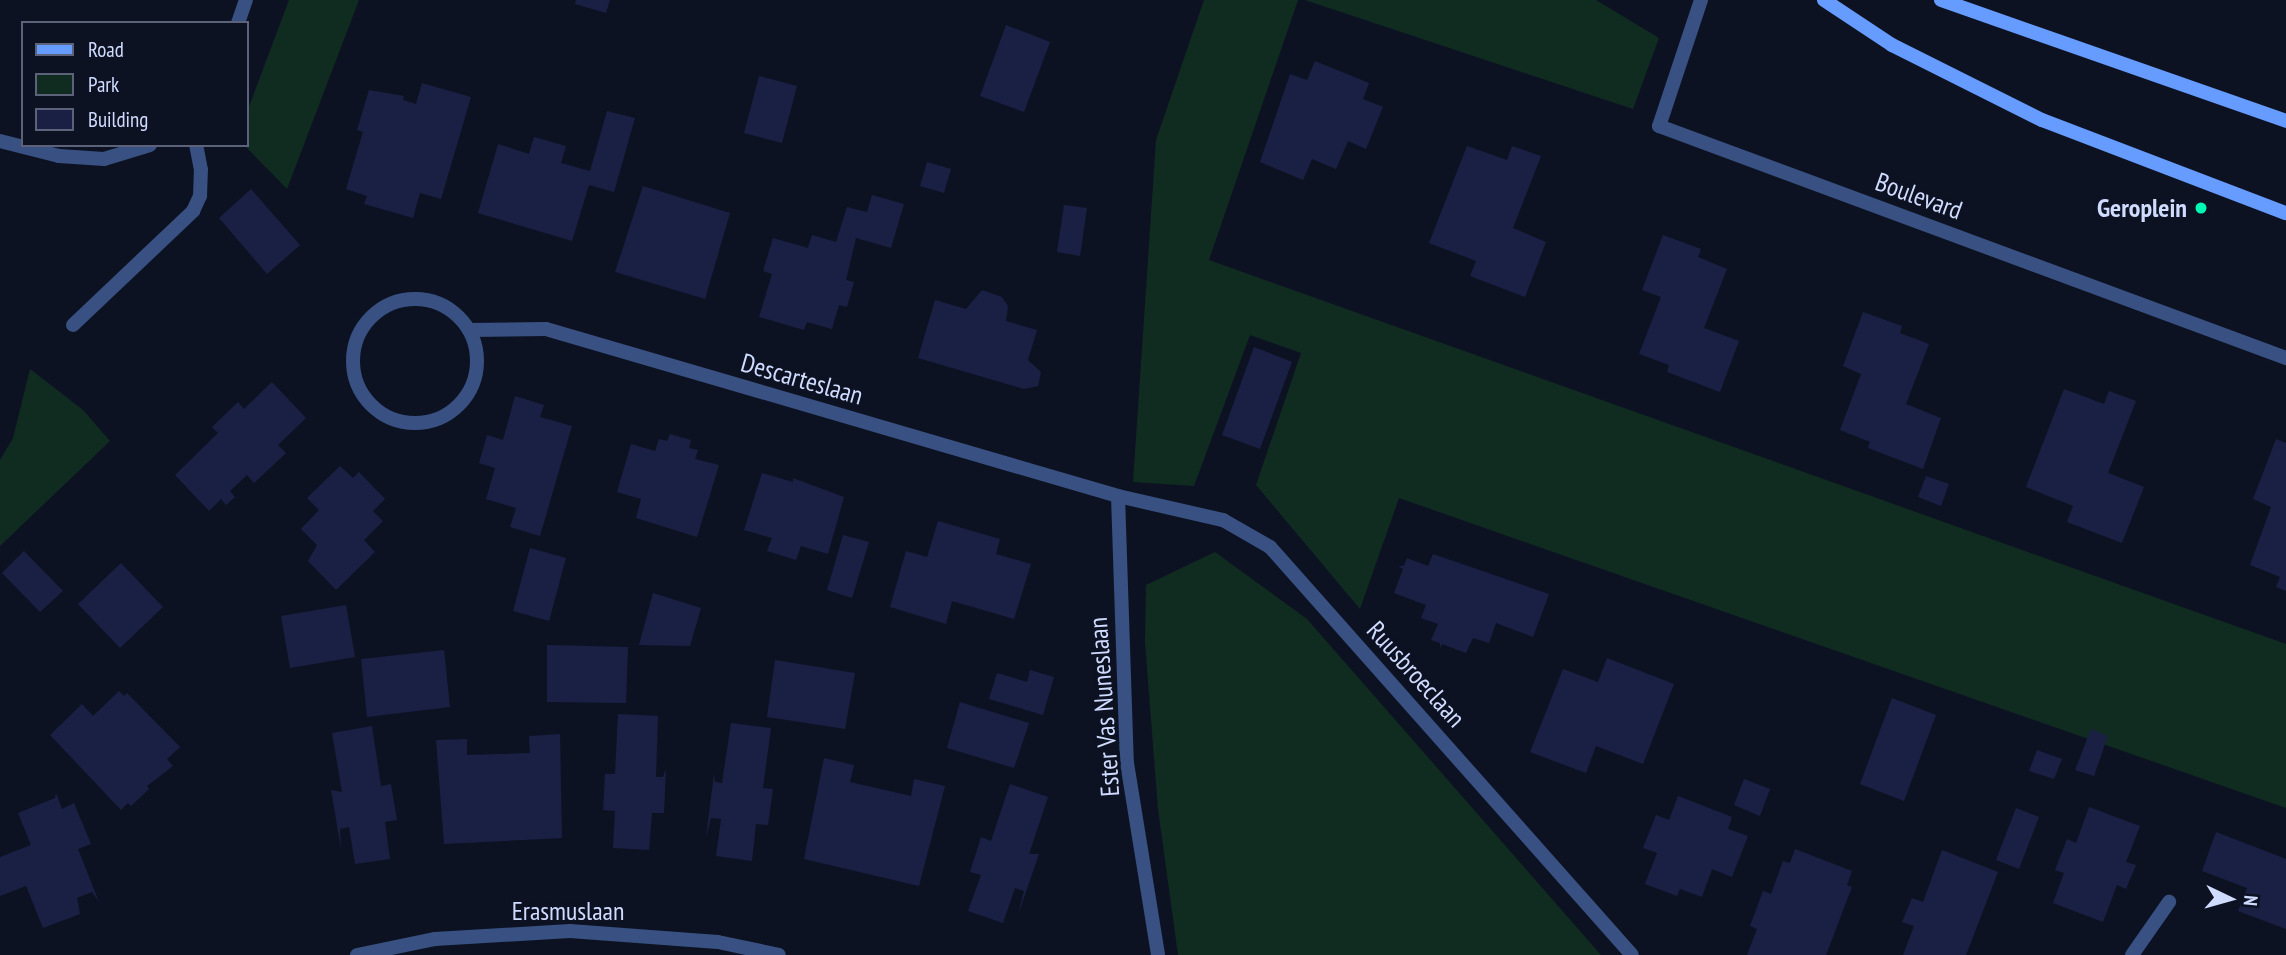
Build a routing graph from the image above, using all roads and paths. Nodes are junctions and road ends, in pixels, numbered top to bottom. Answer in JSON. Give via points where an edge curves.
{"nodes":[{"id":1,"x":246,"y":0,"type":"edge"},
{"id":2,"x":1701,"y":0,"type":"edge"},
{"id":3,"x":1824,"y":0,"type":"edge"},
{"id":4,"x":1941,"y":0,"type":"edge"},
{"id":5,"x":239,"y":21,"type":"edge"},
{"id":6,"x":2286,"y":121,"type":"edge"},
{"id":7,"x":0,"y":141,"type":"edge"},
{"id":8,"x":21,"y":146,"type":"edge"},
{"id":9,"x":24,"y":147,"type":"edge"},
{"id":10,"x":143,"y":147,"type":"edge"},
{"id":11,"x":195,"y":147,"type":"edge"},
{"id":12,"x":2286,"y":213,"type":"edge"},
{"id":13,"x":73,"y":325,"type":"dead end"},
{"id":14,"x":469,"y":330,"type":"junction"},
{"id":15,"x":2286,"y":358,"type":"edge"},
{"id":16,"x":1118,"y":496,"type":"junction"},
{"id":17,"x":2169,"y":902,"type":"dead end"},
{"id":18,"x":357,"y":955,"type":"edge"},
{"id":19,"x":779,"y":955,"type":"edge"},
{"id":20,"x":1158,"y":955,"type":"edge"},
{"id":21,"x":1632,"y":955,"type":"edge"},
{"id":22,"x":2132,"y":955,"type":"edge"}],
"edges":[{"from":1,"to":5,"type":"street"},
{"from":2,"to":15,"type":"street","name":"Boulevard","via":[[1659,126]]},
{"from":3,"to":12,"type":"street","via":[[1892,45],[2042,120]]},
{"from":4,"to":6,"type":"street"},
{"from":7,"to":8,"type":"street"},
{"from":9,"to":10,"type":"street","via":[[59,156],[104,159]]},
{"from":11,"to":13,"type":"street","via":[[200,196],[193,211]]},
{"from":14,"to":14,"type":"street","via":[[441,304],[403,299],[385,306],[358,334],[354,372],[361,391],[372,407],[398,420],[427,422],[445,415],[461,403],[477,368]]},
{"from":14,"to":16,"type":"street","name":"Descarteslaan","via":[[546,329]]},
{"from":16,"to":20,"type":"street","name":"Ester Vas Nuneslaan","via":[[1127,763]]},
{"from":16,"to":21,"type":"street","name":"Ruusbroeclaan","via":[[1223,520],[1270,547]]},
{"from":17,"to":22,"type":"street"},
{"from":18,"to":19,"type":"street","name":"Erasmuslaan","via":[[435,939],[570,931],[718,942]]}]}
